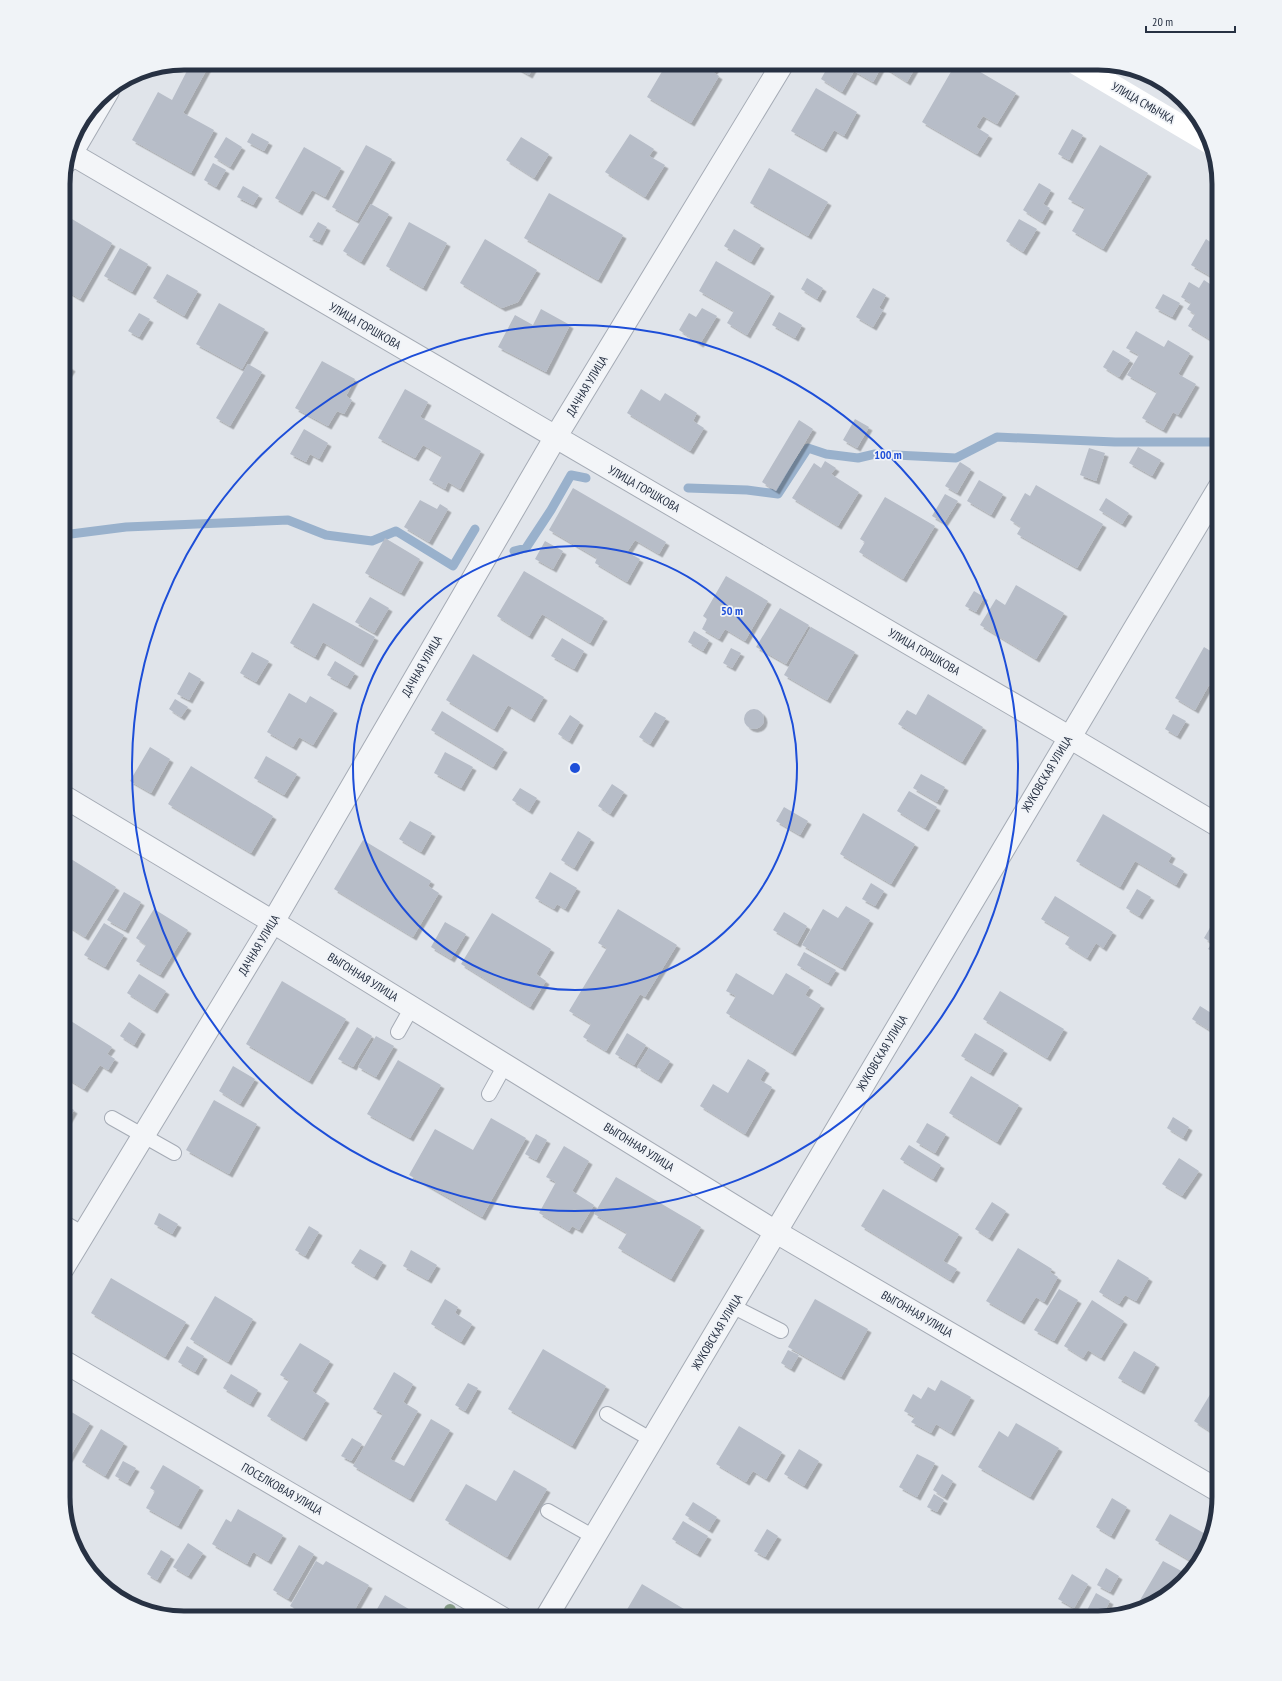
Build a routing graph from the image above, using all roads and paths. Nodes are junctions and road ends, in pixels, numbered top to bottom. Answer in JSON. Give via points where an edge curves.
{"nodes":[{"id":1,"x":779,"y":70,"type":"edge"},
{"id":2,"x":1087,"y":70,"type":"edge"},
{"id":3,"x":94,"y":115,"type":"edge"},
{"id":4,"x":1202,"y":138,"type":"edge"},
{"id":5,"x":79,"y":141,"type":"edge"},
{"id":6,"x":73,"y":158,"type":"edge"},
{"id":7,"x":555,"y":438,"type":"junction"},
{"id":8,"x":1212,"y":500,"type":"edge"},
{"id":9,"x":1069,"y":737,"type":"junction"},
{"id":10,"x":70,"y":800,"type":"edge"},
{"id":11,"x":1212,"y":822,"type":"edge"},
{"id":12,"x":273,"y":922,"type":"junction"},
{"id":13,"x":412,"y":1007,"type":"junction"},
{"id":14,"x":398,"y":1032,"type":"dead end"},
{"id":15,"x":505,"y":1065,"type":"junction"},
{"id":16,"x":489,"y":1094,"type":"dead end"},
{"id":17,"x":112,"y":1118,"type":"dead end"},
{"id":18,"x":143,"y":1137,"type":"junction"},
{"id":19,"x":174,"y":1153,"type":"dead end"},
{"id":20,"x":70,"y":1226,"type":"edge"},
{"id":21,"x":776,"y":1232,"type":"junction"},
{"id":22,"x":84,"y":1234,"type":"junction"},
{"id":23,"x":70,"y":1257,"type":"edge"},
{"id":24,"x":732,"y":1306,"type":"junction"},
{"id":25,"x":781,"y":1331,"type":"dead end"},
{"id":26,"x":70,"y":1365,"type":"edge"},
{"id":27,"x":607,"y":1414,"type":"dead end"},
{"id":28,"x":652,"y":1440,"type":"junction"},
{"id":29,"x":1212,"y":1487,"type":"edge"},
{"id":30,"x":548,"y":1510,"type":"dead end"},
{"id":31,"x":594,"y":1537,"type":"junction"},
{"id":32,"x":490,"y":1611,"type":"edge"},
{"id":33,"x":550,"y":1611,"type":"edge"}],
"edges":[{"from":1,"to":7,"type":"street","name":"ДАЧНАЯ УЛИЦА"},
{"from":2,"to":4,"type":"street","name":"УЛИЦА СМЫЧКА"},
{"from":3,"to":5,"type":"street"},
{"from":6,"to":7,"type":"street","name":"УЛИЦА ГОРШКОВА"},
{"from":7,"to":9,"type":"street","name":"УЛИЦА ГОРШКОВА"},
{"from":7,"to":12,"type":"street","name":"ДАЧНАЯ УЛИЦА"},
{"from":8,"to":9,"type":"street","name":"ЖУКОВСКАЯ УЛИЦА"},
{"from":9,"to":11,"type":"street","name":"УЛИЦА ГОРШКОВА"},
{"from":9,"to":21,"type":"street","name":"ЖУКОВСКАЯ УЛИЦА"},
{"from":10,"to":12,"type":"street","name":"ВЫГОННАЯ УЛИЦА"},
{"from":12,"to":13,"type":"street","name":"ВЫГОННАЯ УЛИЦА"},
{"from":12,"to":18,"type":"street","name":"ДАЧНАЯ УЛИЦА"},
{"from":13,"to":14,"type":"lane"},
{"from":13,"to":15,"type":"street","name":"ВЫГОННАЯ УЛИЦА"},
{"from":15,"to":16,"type":"lane"},
{"from":15,"to":21,"type":"street","name":"ВЫГОННАЯ УЛИЦА"},
{"from":17,"to":18,"type":"lane"},
{"from":18,"to":19,"type":"lane"},
{"from":18,"to":22,"type":"street","name":"ДАЧНАЯ УЛИЦА"},
{"from":20,"to":22,"type":"lane"},
{"from":21,"to":24,"type":"street","name":"ЖУКОВСКАЯ УЛИЦА"},
{"from":21,"to":29,"type":"street","name":"ВЫГОННАЯ УЛИЦА"},
{"from":22,"to":23,"type":"street","name":"ДАЧНАЯ УЛИЦА"},
{"from":24,"to":25,"type":"lane"},
{"from":24,"to":28,"type":"street","name":"ЖУКОВСКАЯ УЛИЦА"},
{"from":26,"to":32,"type":"street","name":"ПОСЕЛКОВАЯ УЛИЦА"},
{"from":27,"to":28,"type":"lane"},
{"from":28,"to":31,"type":"street","name":"ЖУКОВСКАЯ УЛИЦА"},
{"from":30,"to":31,"type":"lane"},
{"from":31,"to":33,"type":"street","name":"ЖУКОВСКАЯ УЛИЦА"}]}
